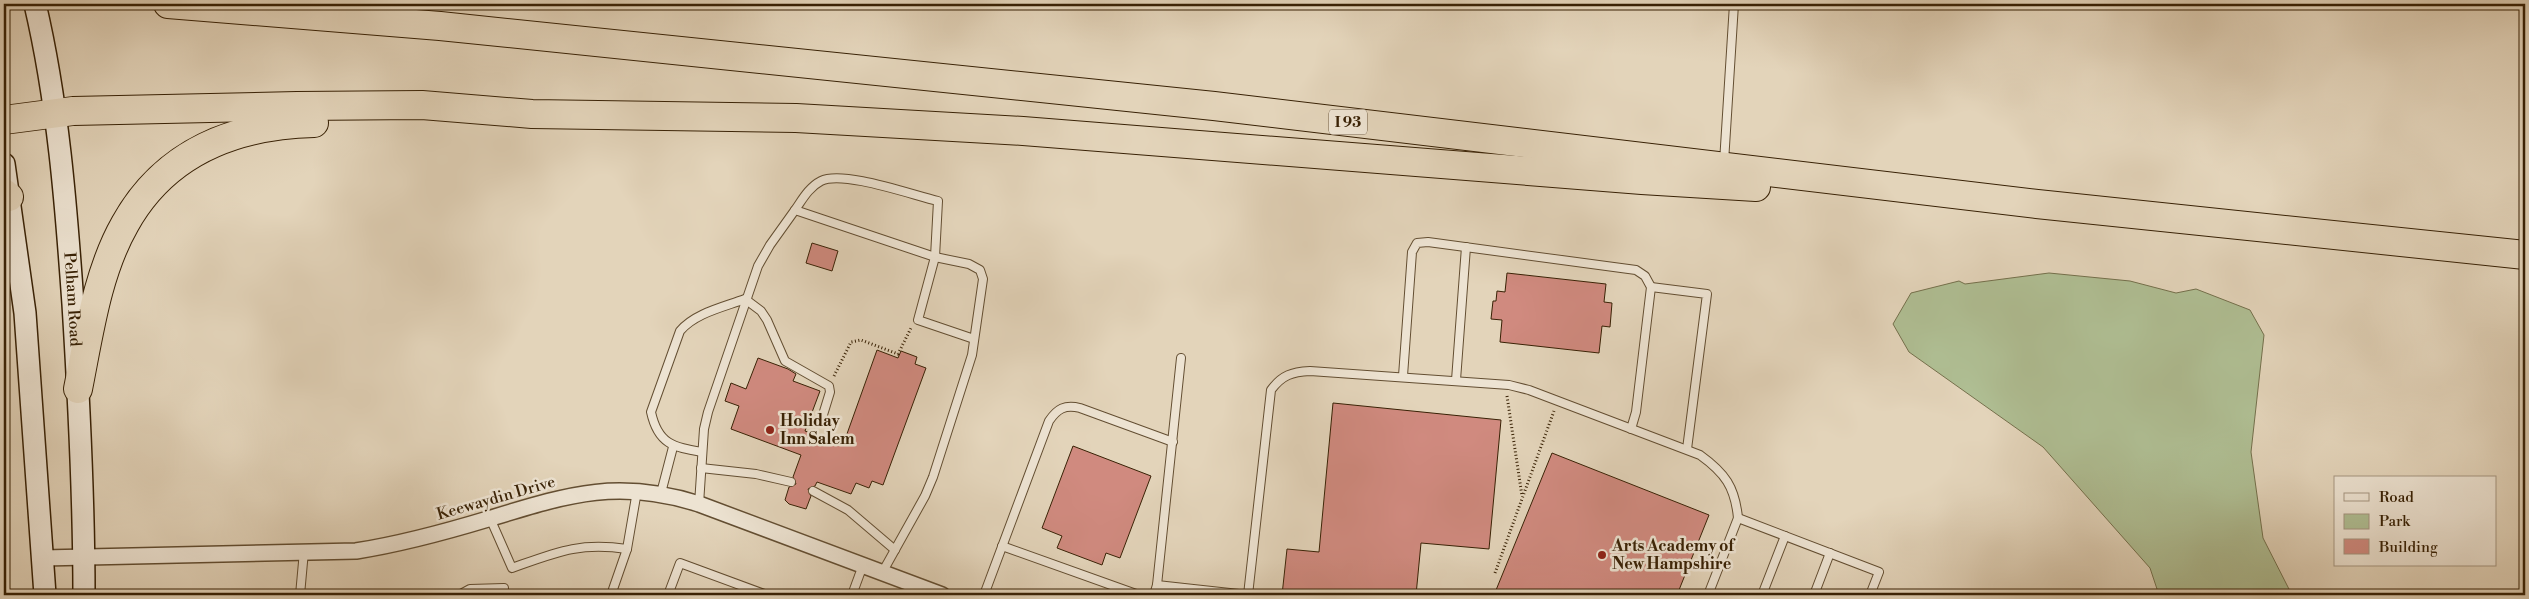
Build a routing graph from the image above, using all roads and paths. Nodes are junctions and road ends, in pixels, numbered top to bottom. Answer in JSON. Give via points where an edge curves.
{"nodes":[{"id":1,"x":35,"y":4,"type":"edge"},
{"id":2,"x":168,"y":4,"type":"edge"},
{"id":3,"x":1734,"y":4,"type":"edge"},
{"id":4,"x":54,"y":113,"type":"junction"},
{"id":5,"x":532,"y":114,"type":"junction"},
{"id":6,"x":4,"y":120,"type":"edge"},
{"id":7,"x":4,"y":164,"type":"edge"},
{"id":8,"x":1724,"y":166,"type":"junction"},
{"id":9,"x":6,"y":195,"type":"edge"},
{"id":10,"x":2037,"y":204,"type":"junction"},
{"id":11,"x":795,"y":210,"type":"junction"},
{"id":12,"x":1466,"y":247,"type":"junction"},
{"id":13,"x":2525,"y":255,"type":"edge"},
{"id":14,"x":935,"y":257,"type":"junction"},
{"id":15,"x":1651,"y":287,"type":"junction"},
{"id":16,"x":745,"y":299,"type":"junction"},
{"id":17,"x":918,"y":320,"type":"junction"},
{"id":18,"x":974,"y":340,"type":"junction"},
{"id":19,"x":1182,"y":358,"type":"dead end"},
{"id":20,"x":1403,"y":376,"type":"junction"},
{"id":21,"x":1456,"y":380,"type":"junction"},
{"id":22,"x":1506,"y":384,"type":"junction"},
{"id":23,"x":830,"y":386,"type":"junction"},
{"id":24,"x":78,"y":389,"type":"junction"},
{"id":25,"x":1558,"y":400,"type":"junction"},
{"id":26,"x":822,"y":418,"type":"dead end"},
{"id":27,"x":1631,"y":429,"type":"junction"},
{"id":28,"x":1172,"y":442,"type":"junction"},
{"id":29,"x":673,"y":447,"type":"junction"},
{"id":30,"x":1687,"y":449,"type":"junction"},
{"id":31,"x":702,"y":452,"type":"junction"},
{"id":32,"x":701,"y":468,"type":"junction"},
{"id":33,"x":791,"y":482,"type":"dead end"},
{"id":34,"x":637,"y":490,"type":"junction"},
{"id":35,"x":813,"y":491,"type":"dead end"},
{"id":36,"x":661,"y":493,"type":"junction"},
{"id":37,"x":1522,"y":497,"type":"junction"},
{"id":38,"x":699,"y":504,"type":"junction"},
{"id":39,"x":490,"y":518,"type":"junction"},
{"id":40,"x":1738,"y":518,"type":"junction"},
{"id":41,"x":1785,"y":536,"type":"junction"},
{"id":42,"x":1002,"y":546,"type":"junction"},
{"id":43,"x":627,"y":549,"type":"junction"},
{"id":44,"x":895,"y":550,"type":"junction"},
{"id":45,"x":304,"y":551,"type":"junction"},
{"id":46,"x":1830,"y":553,"type":"junction"},
{"id":47,"x":84,"y":557,"type":"junction"},
{"id":48,"x":43,"y":558,"type":"junction"},
{"id":49,"x":863,"y":565,"type":"junction"},
{"id":50,"x":882,"y":573,"type":"junction"},
{"id":51,"x":1495,"y":573,"type":"dead end"},
{"id":52,"x":1158,"y":584,"type":"junction"},
{"id":53,"x":504,"y":588,"type":"dead end"},
{"id":54,"x":45,"y":595,"type":"edge"},
{"id":55,"x":84,"y":595,"type":"edge"},
{"id":56,"x":300,"y":595,"type":"edge"},
{"id":57,"x":459,"y":595,"type":"edge"},
{"id":58,"x":611,"y":595,"type":"edge"},
{"id":59,"x":668,"y":595,"type":"edge"},
{"id":60,"x":767,"y":595,"type":"edge"},
{"id":61,"x":852,"y":595,"type":"edge"},
{"id":62,"x":942,"y":595,"type":"edge"},
{"id":63,"x":984,"y":595,"type":"edge"},
{"id":64,"x":1139,"y":595,"type":"edge"},
{"id":65,"x":1154,"y":595,"type":"edge"},
{"id":66,"x":1248,"y":595,"type":"edge"},
{"id":67,"x":1708,"y":595,"type":"edge"},
{"id":68,"x":1762,"y":595,"type":"edge"},
{"id":69,"x":1814,"y":595,"type":"edge"},
{"id":70,"x":1870,"y":595,"type":"edge"}],
"edges":[{"from":1,"to":4,"type":"main road","name":"Pelham Road"},
{"from":2,"to":8,"type":"highway","number":"I 93","via":[[440,26],[1214,106]]},
{"from":3,"to":8,"type":"lane"},
{"from":4,"to":5,"type":"highway","via":[[199,107],[422,106]]},
{"from":4,"to":6,"type":"highway"},
{"from":4,"to":24,"type":"main road","name":"Pelham Road","via":[[67,221]]},
{"from":5,"to":10,"type":"highway","via":[[796,118],[1023,131],[1642,180]]},
{"from":5,"to":24,"type":"highway","via":[[423,122],[279,125],[225,137],[203,148],[155,182],[124,224],[100,290]]},
{"from":7,"to":9,"type":"main road"},
{"from":8,"to":10,"type":"highway","number":"I 93"},
{"from":9,"to":48,"type":"main road","via":[[24,313]]},
{"from":10,"to":13,"type":"highway","number":"I 93"},
{"from":11,"to":14,"type":"lane"},
{"from":11,"to":14,"type":"lane","via":[[813,186],[832,178],[853,179],[938,201]]},
{"from":11,"to":16,"type":"lane","via":[[770,245]]},
{"from":12,"to":15,"type":"lane","via":[[1636,270],[1645,276]]},
{"from":12,"to":20,"type":"lane","via":[[1417,243],[1412,252]]},
{"from":12,"to":21,"type":"lane"},
{"from":14,"to":17,"type":"lane"},
{"from":14,"to":18,"type":"lane","via":[[969,264],[980,270],[983,279]]},
{"from":15,"to":27,"type":"lane","via":[[1636,412]]},
{"from":15,"to":30,"type":"lane","via":[[1707,294]]},
{"from":16,"to":23,"type":"lane","via":[[767,320],[785,361]]},
{"from":16,"to":29,"type":"lane","via":[[698,318],[680,331],[651,412],[654,424]]},
{"from":16,"to":31,"type":"lane","via":[[708,412]]},
{"from":17,"to":18,"type":"lane"},
{"from":17,"to":23,"type":"path","via":[[908,331],[898,354],[861,340],[851,342]]},
{"from":18,"to":44,"type":"lane","via":[[933,477]]},
{"from":19,"to":28,"type":"lane"},
{"from":20,"to":21,"type":"lane"},
{"from":20,"to":66,"type":"lane","via":[[1310,370],[1292,372],[1278,379],[1270,390]]},
{"from":21,"to":22,"type":"lane"},
{"from":22,"to":25,"type":"lane"},
{"from":22,"to":37,"type":"path"},
{"from":23,"to":26,"type":"lane"},
{"from":24,"to":47,"type":"main road","name":"Pelham Road"},
{"from":25,"to":27,"type":"lane"},
{"from":25,"to":37,"type":"path"},
{"from":27,"to":30,"type":"lane"},
{"from":28,"to":42,"type":"lane","via":[[1080,408],[1062,407],[1049,421]]},
{"from":28,"to":52,"type":"lane"},
{"from":29,"to":31,"type":"lane"},
{"from":29,"to":36,"type":"lane"},
{"from":30,"to":40,"type":"lane","via":[[1714,466],[1724,477],[1733,490]]},
{"from":31,"to":32,"type":"lane"},
{"from":32,"to":33,"type":"lane","via":[[756,474]]},
{"from":32,"to":38,"type":"lane"},
{"from":34,"to":36,"type":"street","name":"Keewaydin Drive"},
{"from":34,"to":39,"type":"street","name":"Keewaydin Drive","via":[[569,495]]},
{"from":34,"to":43,"type":"lane"},
{"from":35,"to":44,"type":"lane","via":[[848,510]]},
{"from":36,"to":38,"type":"street","name":"Keewaydin Drive"},
{"from":37,"to":51,"type":"path"},
{"from":38,"to":49,"type":"street","name":"Keewaydin Drive"},
{"from":39,"to":43,"type":"lane","via":[[512,568],[584,546]]},
{"from":39,"to":45,"type":"street","name":"Keewaydin Drive","via":[[401,544],[356,551]]},
{"from":40,"to":41,"type":"lane"},
{"from":40,"to":67,"type":"lane"},
{"from":41,"to":46,"type":"lane"},
{"from":41,"to":68,"type":"lane"},
{"from":42,"to":63,"type":"lane"},
{"from":42,"to":64,"type":"lane"},
{"from":43,"to":58,"type":"lane"},
{"from":44,"to":50,"type":"lane"},
{"from":45,"to":47,"type":"street","name":"Keewaydin Drive"},
{"from":45,"to":56,"type":"lane"},
{"from":46,"to":69,"type":"lane"},
{"from":46,"to":70,"type":"lane","via":[[1879,572]]},
{"from":47,"to":48,"type":"street","name":"Keewaydin Drive"},
{"from":47,"to":55,"type":"main road","name":"Pelham Road"},
{"from":48,"to":54,"type":"main road"},
{"from":49,"to":50,"type":"street","name":"Keewaydin Drive"},
{"from":49,"to":61,"type":"lane"},
{"from":50,"to":62,"type":"street","name":"Keewaydin Drive"},
{"from":52,"to":65,"type":"lane"},
{"from":52,"to":66,"type":"lane"},
{"from":53,"to":57,"type":"lane","via":[[470,589]]},
{"from":59,"to":60,"type":"lane","via":[[680,563]]}]}
